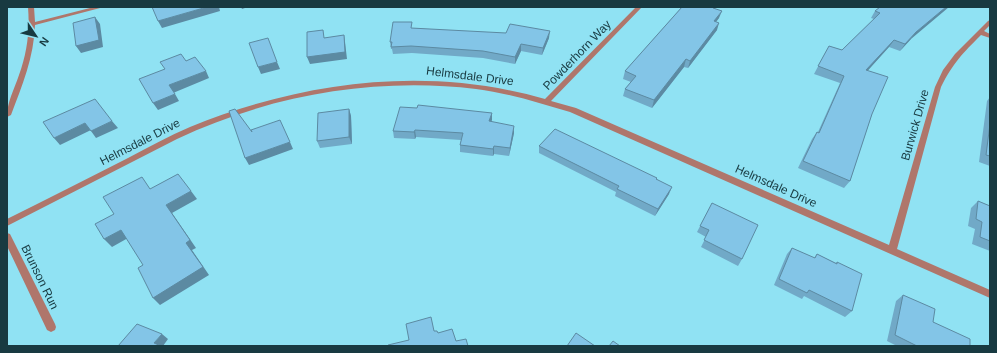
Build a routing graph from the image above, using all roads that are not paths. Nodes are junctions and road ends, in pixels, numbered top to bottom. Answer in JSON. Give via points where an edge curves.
{"nodes":[{"id":1,"x":31,"y":7,"type":"edge"},
{"id":2,"x":101,"y":7,"type":"edge"},
{"id":3,"x":640,"y":7,"type":"edge"},
{"id":4,"x":990,"y":22,"type":"edge"},
{"id":5,"x":33,"y":24,"type":"junction"},
{"id":6,"x":980,"y":32,"type":"junction"},
{"id":7,"x":990,"y":36,"type":"edge"},
{"id":8,"x":547,"y":101,"type":"junction"},
{"id":9,"x":7,"y":115,"type":"edge"},
{"id":10,"x":7,"y":223,"type":"edge"},
{"id":11,"x":7,"y":237,"type":"edge"},
{"id":12,"x":892,"y":250,"type":"junction"},
{"id":13,"x":990,"y":294,"type":"edge"},
{"id":14,"x":51,"y":327,"type":"dead end"}],
"edges":[{"from":1,"to":5,"type":"street"},
{"from":2,"to":5,"type":"street"},
{"from":3,"to":8,"type":"street","name":"Powderhorn Way"},
{"from":4,"to":6,"type":"street","name":"Burwick Drive"},
{"from":5,"to":9,"type":"street","via":[[28,60]]},
{"from":6,"to":7,"type":"street"},
{"from":6,"to":12,"type":"street","name":"Burwick Drive","via":[[957,55],[938,87]]},
{"from":8,"to":10,"type":"street","name":"Helmsdale Drive","via":[[488,88],[428,82],[367,84],[304,94],[249,109],[192,130]]},
{"from":8,"to":12,"type":"street","name":"Helmsdale Drive","via":[[595,119]]},
{"from":11,"to":14,"type":"street","name":"Brunson Run"},
{"from":12,"to":13,"type":"street","name":"Helmsdale Drive"}]}
